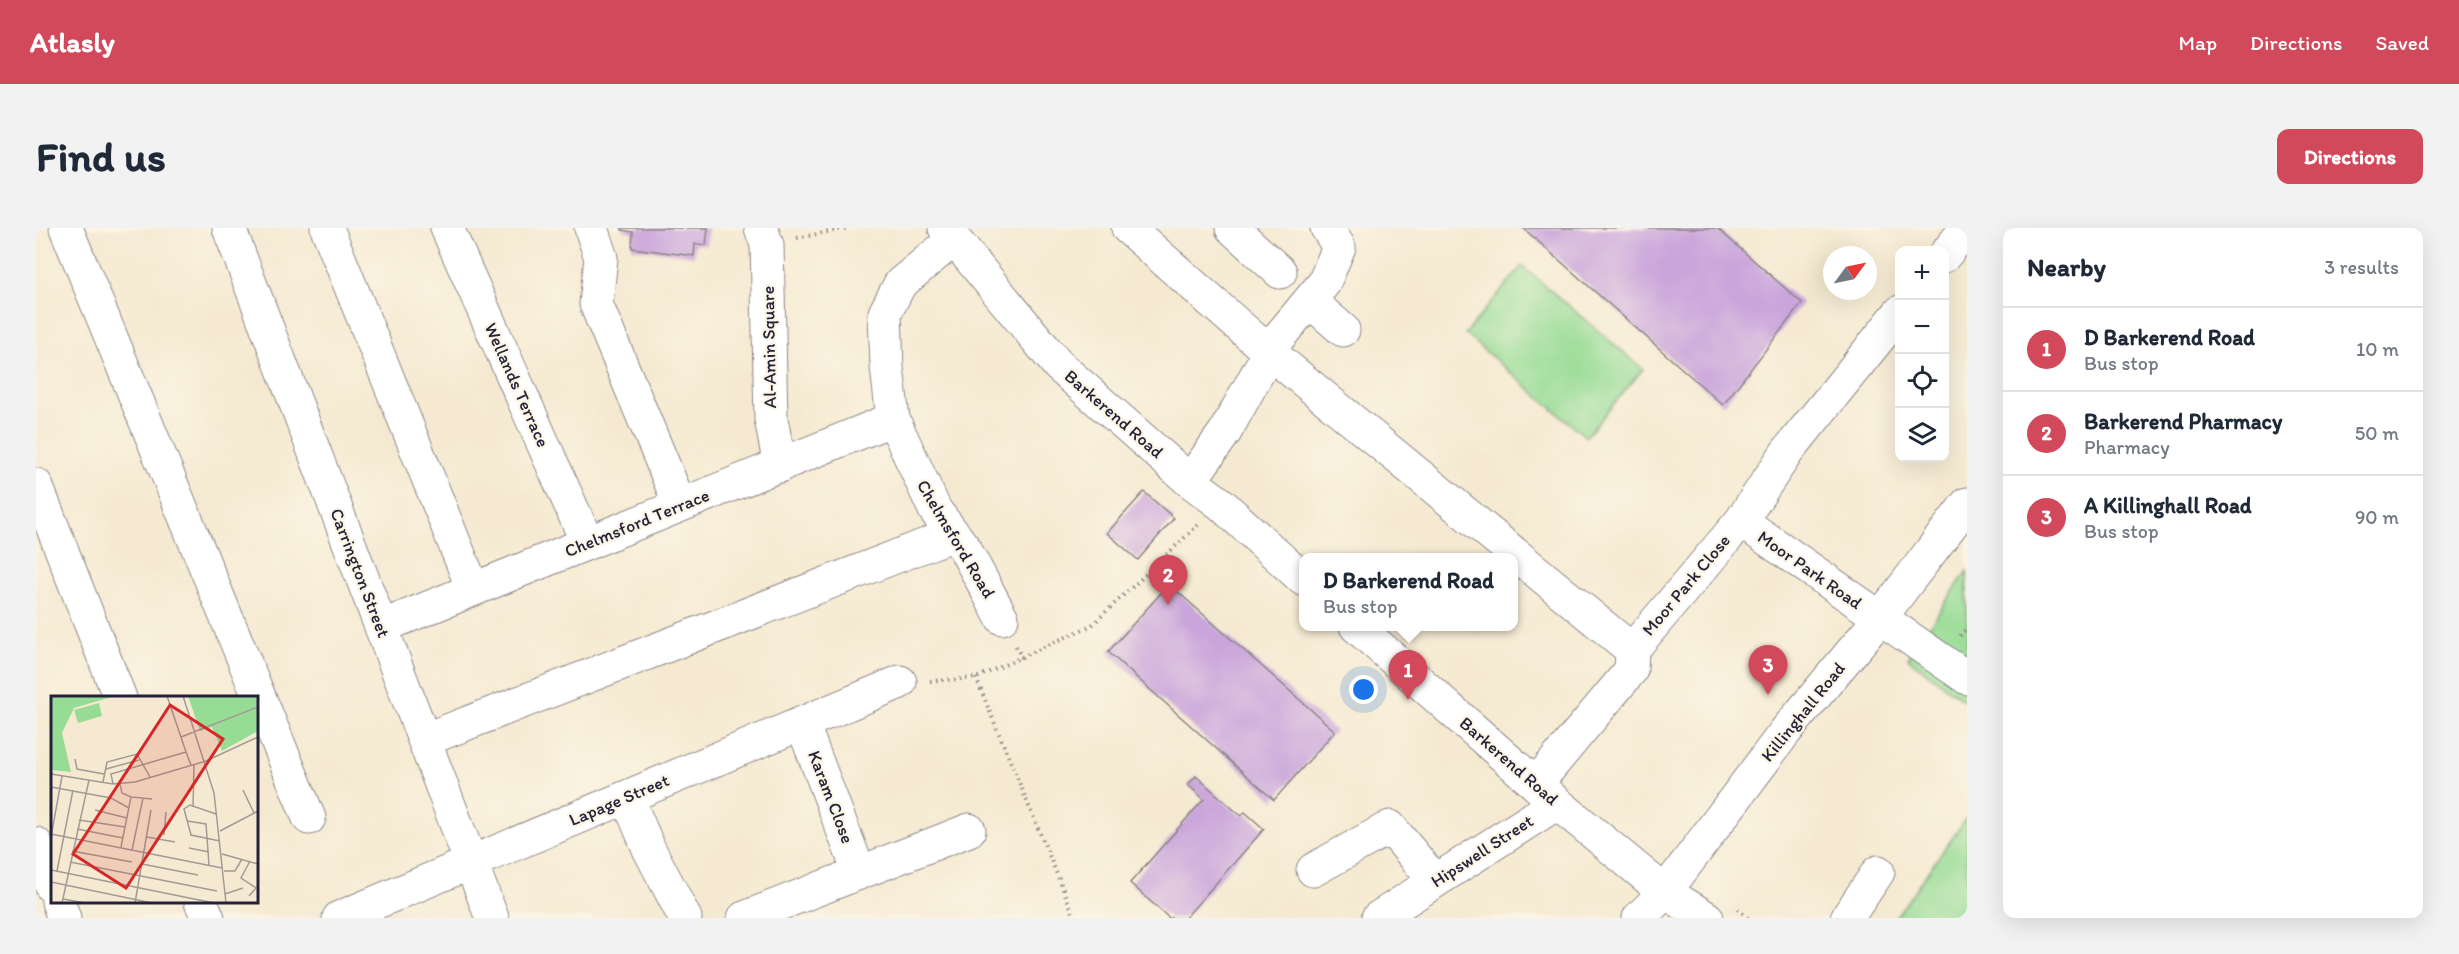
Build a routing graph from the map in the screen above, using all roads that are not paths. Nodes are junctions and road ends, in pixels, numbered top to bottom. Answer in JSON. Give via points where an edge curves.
{"nodes":[{"id":1,"x":66,"y":228,"type":"edge"},
{"id":2,"x":229,"y":228,"type":"edge"},
{"id":3,"x":327,"y":228,"type":"edge"},
{"id":4,"x":447,"y":228,"type":"edge"},
{"id":5,"x":591,"y":228,"type":"edge"},
{"id":6,"x":1128,"y":228,"type":"edge"},
{"id":7,"x":1232,"y":228,"type":"edge"},
{"id":8,"x":1327,"y":228,"type":"edge"},
{"id":9,"x":1966,"y":228,"type":"edge"},
{"id":10,"x":949,"y":234,"type":"edge"},
{"id":11,"x":764,"y":236,"type":"edge"},
{"id":12,"x":1949,"y":250,"type":"edge"},
{"id":13,"x":1280,"y":272,"type":"dead end"},
{"id":14,"x":1310,"y":301,"type":"junction"},
{"id":15,"x":1895,"y":317,"type":"edge"},
{"id":16,"x":1343,"y":330,"type":"dead end"},
{"id":17,"x":1271,"y":347,"type":"junction"},
{"id":18,"x":893,"y":419,"type":"junction"},
{"id":19,"x":780,"y":466,"type":"junction"},
{"id":20,"x":1190,"y":482,"type":"junction"},
{"id":21,"x":36,"y":485,"type":"edge"},
{"id":22,"x":1967,"y":504,"type":"edge"},
{"id":23,"x":680,"y":505,"type":"junction"},
{"id":24,"x":1741,"y":521,"type":"junction"},
{"id":25,"x":954,"y":534,"type":"junction"},
{"id":26,"x":587,"y":543,"type":"junction"},
{"id":27,"x":1516,"y":553,"type":"edge"},
{"id":28,"x":1518,"y":554,"type":"edge"},
{"id":29,"x":1299,"y":575,"type":"edge"},
{"id":30,"x":473,"y":589,"type":"junction"},
{"id":31,"x":1002,"y":618,"type":"dead end"},
{"id":32,"x":1880,"y":618,"type":"junction"},
{"id":33,"x":381,"y":627,"type":"junction"},
{"id":34,"x":1361,"y":631,"type":"edge"},
{"id":35,"x":1632,"y":650,"type":"junction"},
{"id":36,"x":1967,"y":678,"type":"edge"},
{"id":37,"x":900,"y":682,"type":"road end"},
{"id":38,"x":119,"y":696,"type":"edge"},
{"id":39,"x":802,"y":723,"type":"junction"},
{"id":40,"x":424,"y":740,"type":"junction"},
{"id":41,"x":1546,"y":794,"type":"junction"},
{"id":42,"x":627,"y":797,"type":"junction"},
{"id":43,"x":309,"y":818,"type":"dead end"},
{"id":44,"x":969,"y":830,"type":"dead end"},
{"id":45,"x":36,"y":844,"type":"edge"},
{"id":46,"x":470,"y":863,"type":"junction"},
{"id":47,"x":1313,"y":870,"type":"dead end"},
{"id":48,"x":859,"y":872,"type":"junction"},
{"id":49,"x":1878,"y":873,"type":"dead end"},
{"id":50,"x":1434,"y":881,"type":"junction"},
{"id":51,"x":51,"y":884,"type":"edge"},
{"id":52,"x":1665,"y":892,"type":"junction"},
{"id":53,"x":58,"y":903,"type":"edge"},
{"id":54,"x":201,"y":903,"type":"edge"},
{"id":55,"x":343,"y":917,"type":"edge"},
{"id":56,"x":64,"y":918,"type":"edge"},
{"id":57,"x":208,"y":918,"type":"edge"},
{"id":58,"x":492,"y":918,"type":"edge"},
{"id":59,"x":685,"y":918,"type":"edge"},
{"id":60,"x":744,"y":918,"type":"edge"},
{"id":61,"x":1378,"y":918,"type":"edge"},
{"id":62,"x":1639,"y":918,"type":"edge"},
{"id":63,"x":1707,"y":918,"type":"edge"},
{"id":64,"x":1847,"y":918,"type":"edge"}],
"edges":[{"from":1,"to":43,"type":"main road"},
{"from":2,"to":33,"type":"main road","name":"Carrington Street"},
{"from":3,"to":30,"type":"main road"},
{"from":4,"to":26,"type":"main road","name":"Wellands Terrace"},
{"from":5,"to":23,"type":"main road","via":[[601,258],[596,304]]},
{"from":6,"to":17,"type":"main road"},
{"from":7,"to":13,"type":"main road"},
{"from":8,"to":14,"type":"main road","via":[[1339,247],[1324,283]]},
{"from":9,"to":12,"type":"main road"},
{"from":10,"to":18,"type":"main road","name":"Chelmsford Road","via":[[900,284],[885,314],[886,367]]},
{"from":10,"to":20,"type":"main road","name":"Barkerend Road","via":[[1058,365]]},
{"from":11,"to":19,"type":"main road","name":"Al-Amin Square","via":[[771,419]]},
{"from":14,"to":16,"type":"main road"},
{"from":14,"to":17,"type":"main road"},
{"from":15,"to":24,"type":"main road","name":"Moor Park Close","via":[[1787,452]]},
{"from":17,"to":20,"type":"main road","via":[[1225,432]]},
{"from":17,"to":27,"type":"main road"},
{"from":18,"to":19,"type":"main road","name":"Chelmsford Terrace"},
{"from":18,"to":25,"type":"main road","name":"Chelmsford Road","via":[[935,510]]},
{"from":19,"to":23,"type":"main road","name":"Chelmsford Terrace"},
{"from":20,"to":29,"type":"main road","name":"Barkerend Road","via":[[1221,504]]},
{"from":21,"to":38,"type":"main road"},
{"from":22,"to":32,"type":"main road","name":"Killinghall Road"},
{"from":23,"to":26,"type":"main road","name":"Chelmsford Terrace"},
{"from":24,"to":32,"type":"main road","name":"Moor Park Road"},
{"from":24,"to":35,"type":"main road","name":"Moor Park Close"},
{"from":25,"to":31,"type":"main road","name":"Chelmsford Road"},
{"from":25,"to":40,"type":"main road"},
{"from":26,"to":30,"type":"main road","name":"Chelmsford Terrace"},
{"from":28,"to":35,"type":"main road"},
{"from":30,"to":33,"type":"main road","name":"Chelmsford Terrace"},
{"from":32,"to":36,"type":"main road","name":"Moor Park Road"},
{"from":32,"to":52,"type":"main road","name":"Killinghall Road","via":[[1785,732]]},
{"from":33,"to":40,"type":"main road","name":"Carrington Street"},
{"from":34,"to":41,"type":"main road","name":"Barkerend Road"},
{"from":35,"to":41,"type":"main road","name":"Hipswell Street","via":[[1631,670]]},
{"from":37,"to":39,"type":"main road","name":"Lapage Street"},
{"from":39,"to":42,"type":"main road","name":"Lapage Street"},
{"from":39,"to":48,"type":"main road","name":"Karam Close"},
{"from":40,"to":46,"type":"main road","name":"Carrington Street"},
{"from":41,"to":50,"type":"main road","name":"Hipswell Street"},
{"from":41,"to":52,"type":"main road","name":"Barkerend Road"},
{"from":42,"to":46,"type":"main road","name":"Lapage Street"},
{"from":42,"to":59,"type":"main road"},
{"from":44,"to":48,"type":"main road"},
{"from":45,"to":51,"type":"main road"},
{"from":46,"to":55,"type":"main road","name":"Lapage Street"},
{"from":46,"to":58,"type":"main road","name":"Carrington Street"},
{"from":47,"to":50,"type":"main road","via":[[1390,827]]},
{"from":48,"to":60,"type":"main road"},
{"from":49,"to":64,"type":"main road"},
{"from":50,"to":61,"type":"main road","name":"Hipswell Street"},
{"from":52,"to":62,"type":"main road","name":"Killinghall Road"},
{"from":52,"to":63,"type":"main road","name":"Barkerend Road"},
{"from":53,"to":56,"type":"main road"},
{"from":54,"to":57,"type":"main road"}]}
